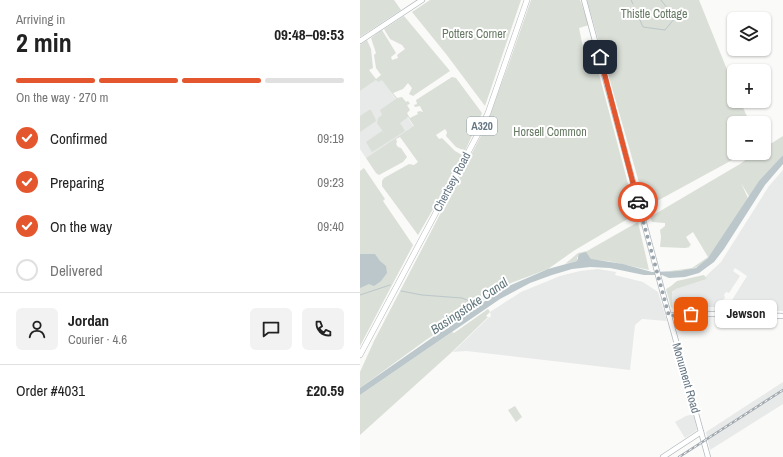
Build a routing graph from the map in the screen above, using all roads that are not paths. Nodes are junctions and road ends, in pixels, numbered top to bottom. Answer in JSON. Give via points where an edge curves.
{"nodes":[{"id":1,"x":422,"y":0,"type":"edge"},
{"id":2,"x":527,"y":0,"type":"edge"},
{"id":3,"x":584,"y":0,"type":"edge"},
{"id":4,"x":360,"y":41,"type":"edge"},
{"id":5,"x":669,"y":316,"type":"junction"},
{"id":6,"x":783,"y":316,"type":"edge"},
{"id":7,"x":360,"y":355,"type":"edge"},
{"id":8,"x":701,"y":432,"type":"junction"},
{"id":9,"x":663,"y":457,"type":"edge"},
{"id":10,"x":708,"y":457,"type":"edge"}],
"edges":[{"from":1,"to":4,"type":"street"},
{"from":2,"to":7,"type":"main road","name":"Chertsey Road","number":"A320","via":[[488,113]]},
{"from":3,"to":5,"type":"street","name":"Monument Road"},
{"from":5,"to":6,"type":"street"},
{"from":5,"to":8,"type":"street","name":"Monument Road"},
{"from":8,"to":9,"type":"street"},
{"from":8,"to":10,"type":"street","name":"Monument Road"}]}
